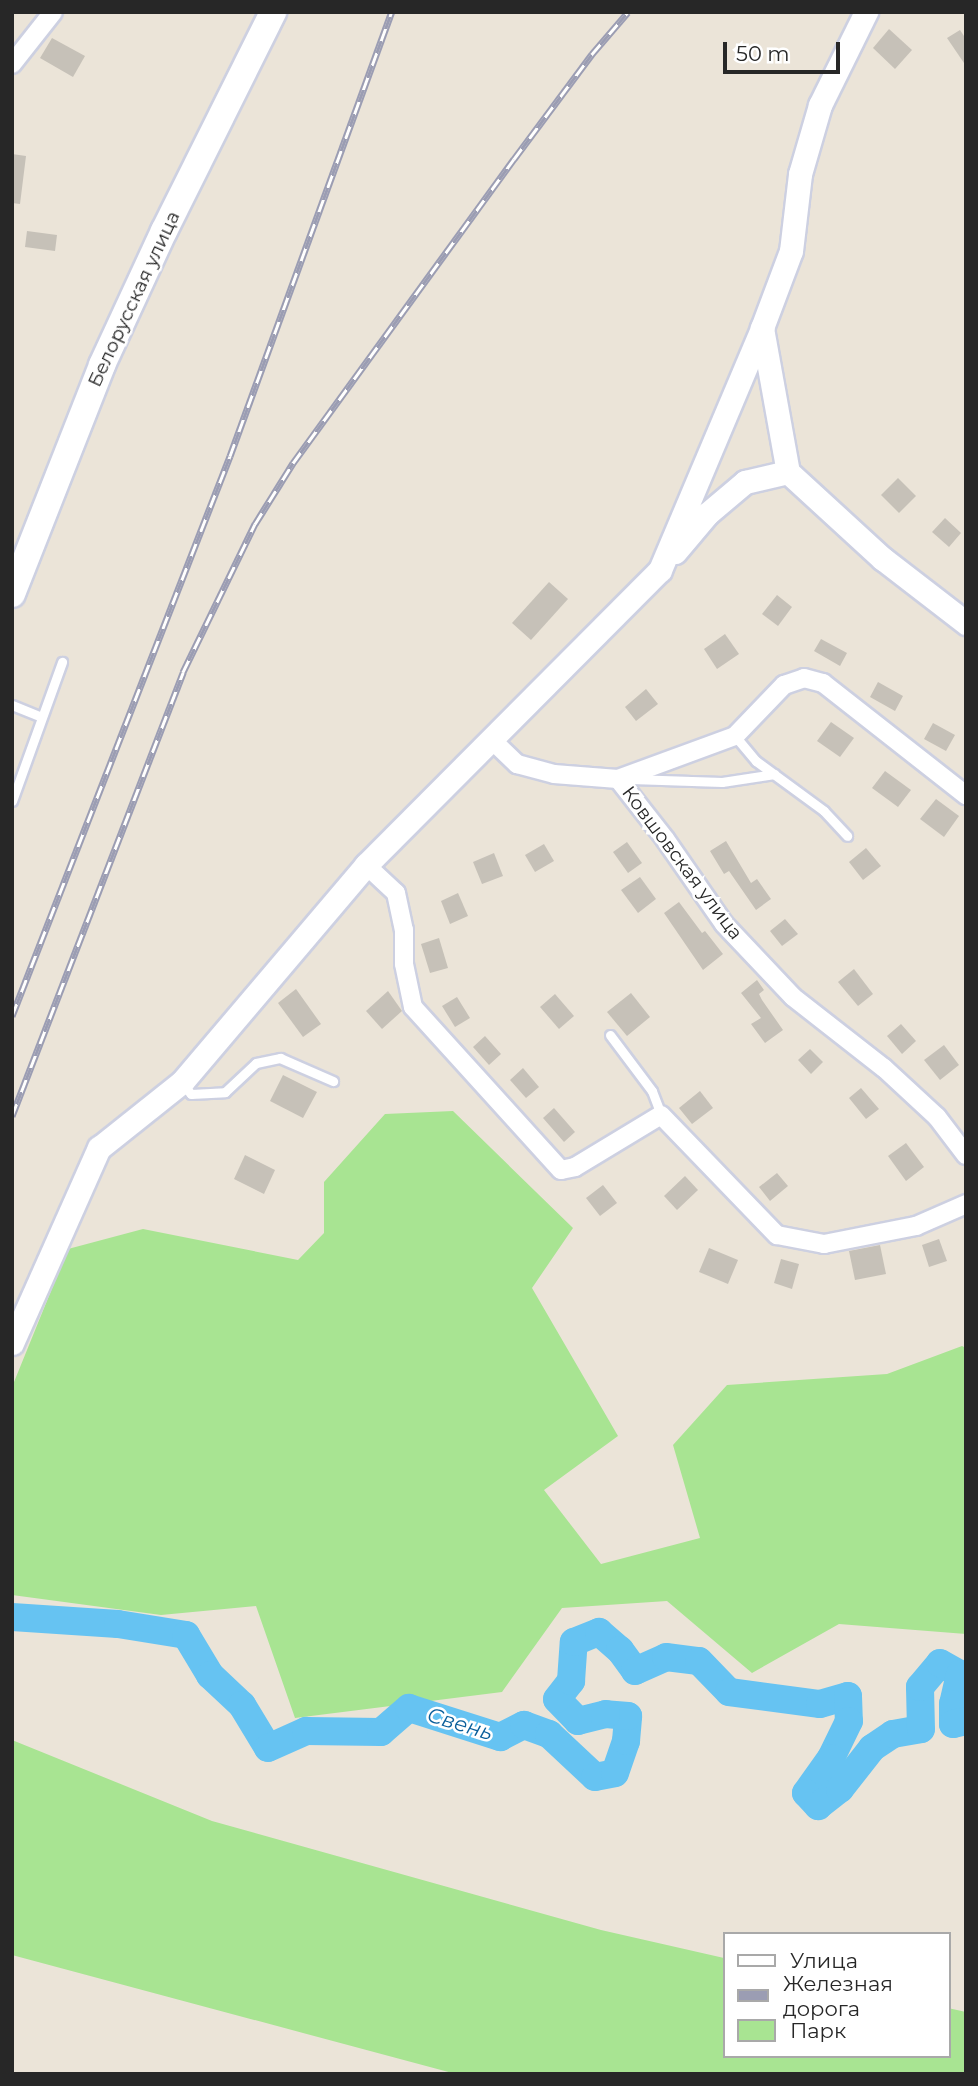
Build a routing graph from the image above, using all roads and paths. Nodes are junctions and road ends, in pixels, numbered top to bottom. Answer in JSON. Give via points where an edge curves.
{"nodes":[{"id":1,"x":53,"y":12,"type":"edge"},
{"id":2,"x":273,"y":12,"type":"edge"},
{"id":3,"x":866,"y":12,"type":"edge"},
{"id":4,"x":12,"y":64,"type":"edge"},
{"id":5,"x":762,"y":328,"type":"junction"},
{"id":6,"x":788,"y":472,"type":"junction"},
{"id":7,"x":660,"y":570,"type":"junction"},
{"id":8,"x":12,"y":594,"type":"edge"},
{"id":9,"x":966,"y":623,"type":"edge"},
{"id":10,"x":62,"y":662,"type":"dead end"},
{"id":11,"x":12,"y":705,"type":"edge"},
{"id":12,"x":41,"y":717,"type":"junction"},
{"id":13,"x":735,"y":736,"type":"junction"},
{"id":14,"x":492,"y":740,"type":"junction"},
{"id":15,"x":774,"y":774,"type":"junction"},
{"id":16,"x":618,"y":779,"type":"junction"},
{"id":17,"x":966,"y":795,"type":"edge"},
{"id":18,"x":12,"y":802,"type":"edge"},
{"id":19,"x":846,"y":836,"type":"dead end"},
{"id":20,"x":366,"y":865,"type":"junction"},
{"id":21,"x":610,"y":1035,"type":"dead end"},
{"id":22,"x":333,"y":1081,"type":"dead end"},
{"id":23,"x":182,"y":1082,"type":"junction"},
{"id":24,"x":661,"y":1115,"type":"junction"},
{"id":25,"x":966,"y":1155,"type":"edge"},
{"id":26,"x":966,"y":1204,"type":"edge"},
{"id":27,"x":12,"y":1343,"type":"edge"}],
"edges":[{"from":1,"to":4,"type":"street"},
{"from":2,"to":8,"type":"main road","name":"Белорусская улица","via":[[102,365]]},
{"from":3,"to":5,"type":"street","via":[[820,105],[800,174],[791,251]]},
{"from":5,"to":6,"type":"street"},
{"from":5,"to":7,"type":"street"},
{"from":6,"to":7,"type":"street","via":[[745,482],[707,513]]},
{"from":6,"to":9,"type":"street","via":[[883,559]]},
{"from":7,"to":14,"type":"street"},
{"from":10,"to":12,"type":"lane"},
{"from":11,"to":12,"type":"lane"},
{"from":12,"to":18,"type":"lane"},
{"from":13,"to":15,"type":"lane"},
{"from":13,"to":16,"type":"street"},
{"from":13,"to":17,"type":"street","via":[[784,685],[804,678],[823,682]]},
{"from":14,"to":16,"type":"street","name":"Ковшовская улица","via":[[517,764],[554,774]]},
{"from":14,"to":20,"type":"street"},
{"from":15,"to":16,"type":"lane","via":[[722,782]]},
{"from":15,"to":19,"type":"lane","via":[[824,811]]},
{"from":16,"to":25,"type":"street","name":"Ковшовская улица","via":[[724,924],[793,998],[884,1068],[937,1117]]},
{"from":20,"to":23,"type":"street"},
{"from":20,"to":24,"type":"street","via":[[396,893],[413,1007],[551,1162],[561,1170],[575,1167]]},
{"from":21,"to":24,"type":"lane","via":[[652,1091]]},
{"from":22,"to":23,"type":"lane","via":[[280,1058],[256,1063],[225,1092],[191,1094]]},
{"from":23,"to":27,"type":"street","via":[[99,1148]]},
{"from":24,"to":26,"type":"street","via":[[778,1235],[824,1244],[916,1226]]}]}
